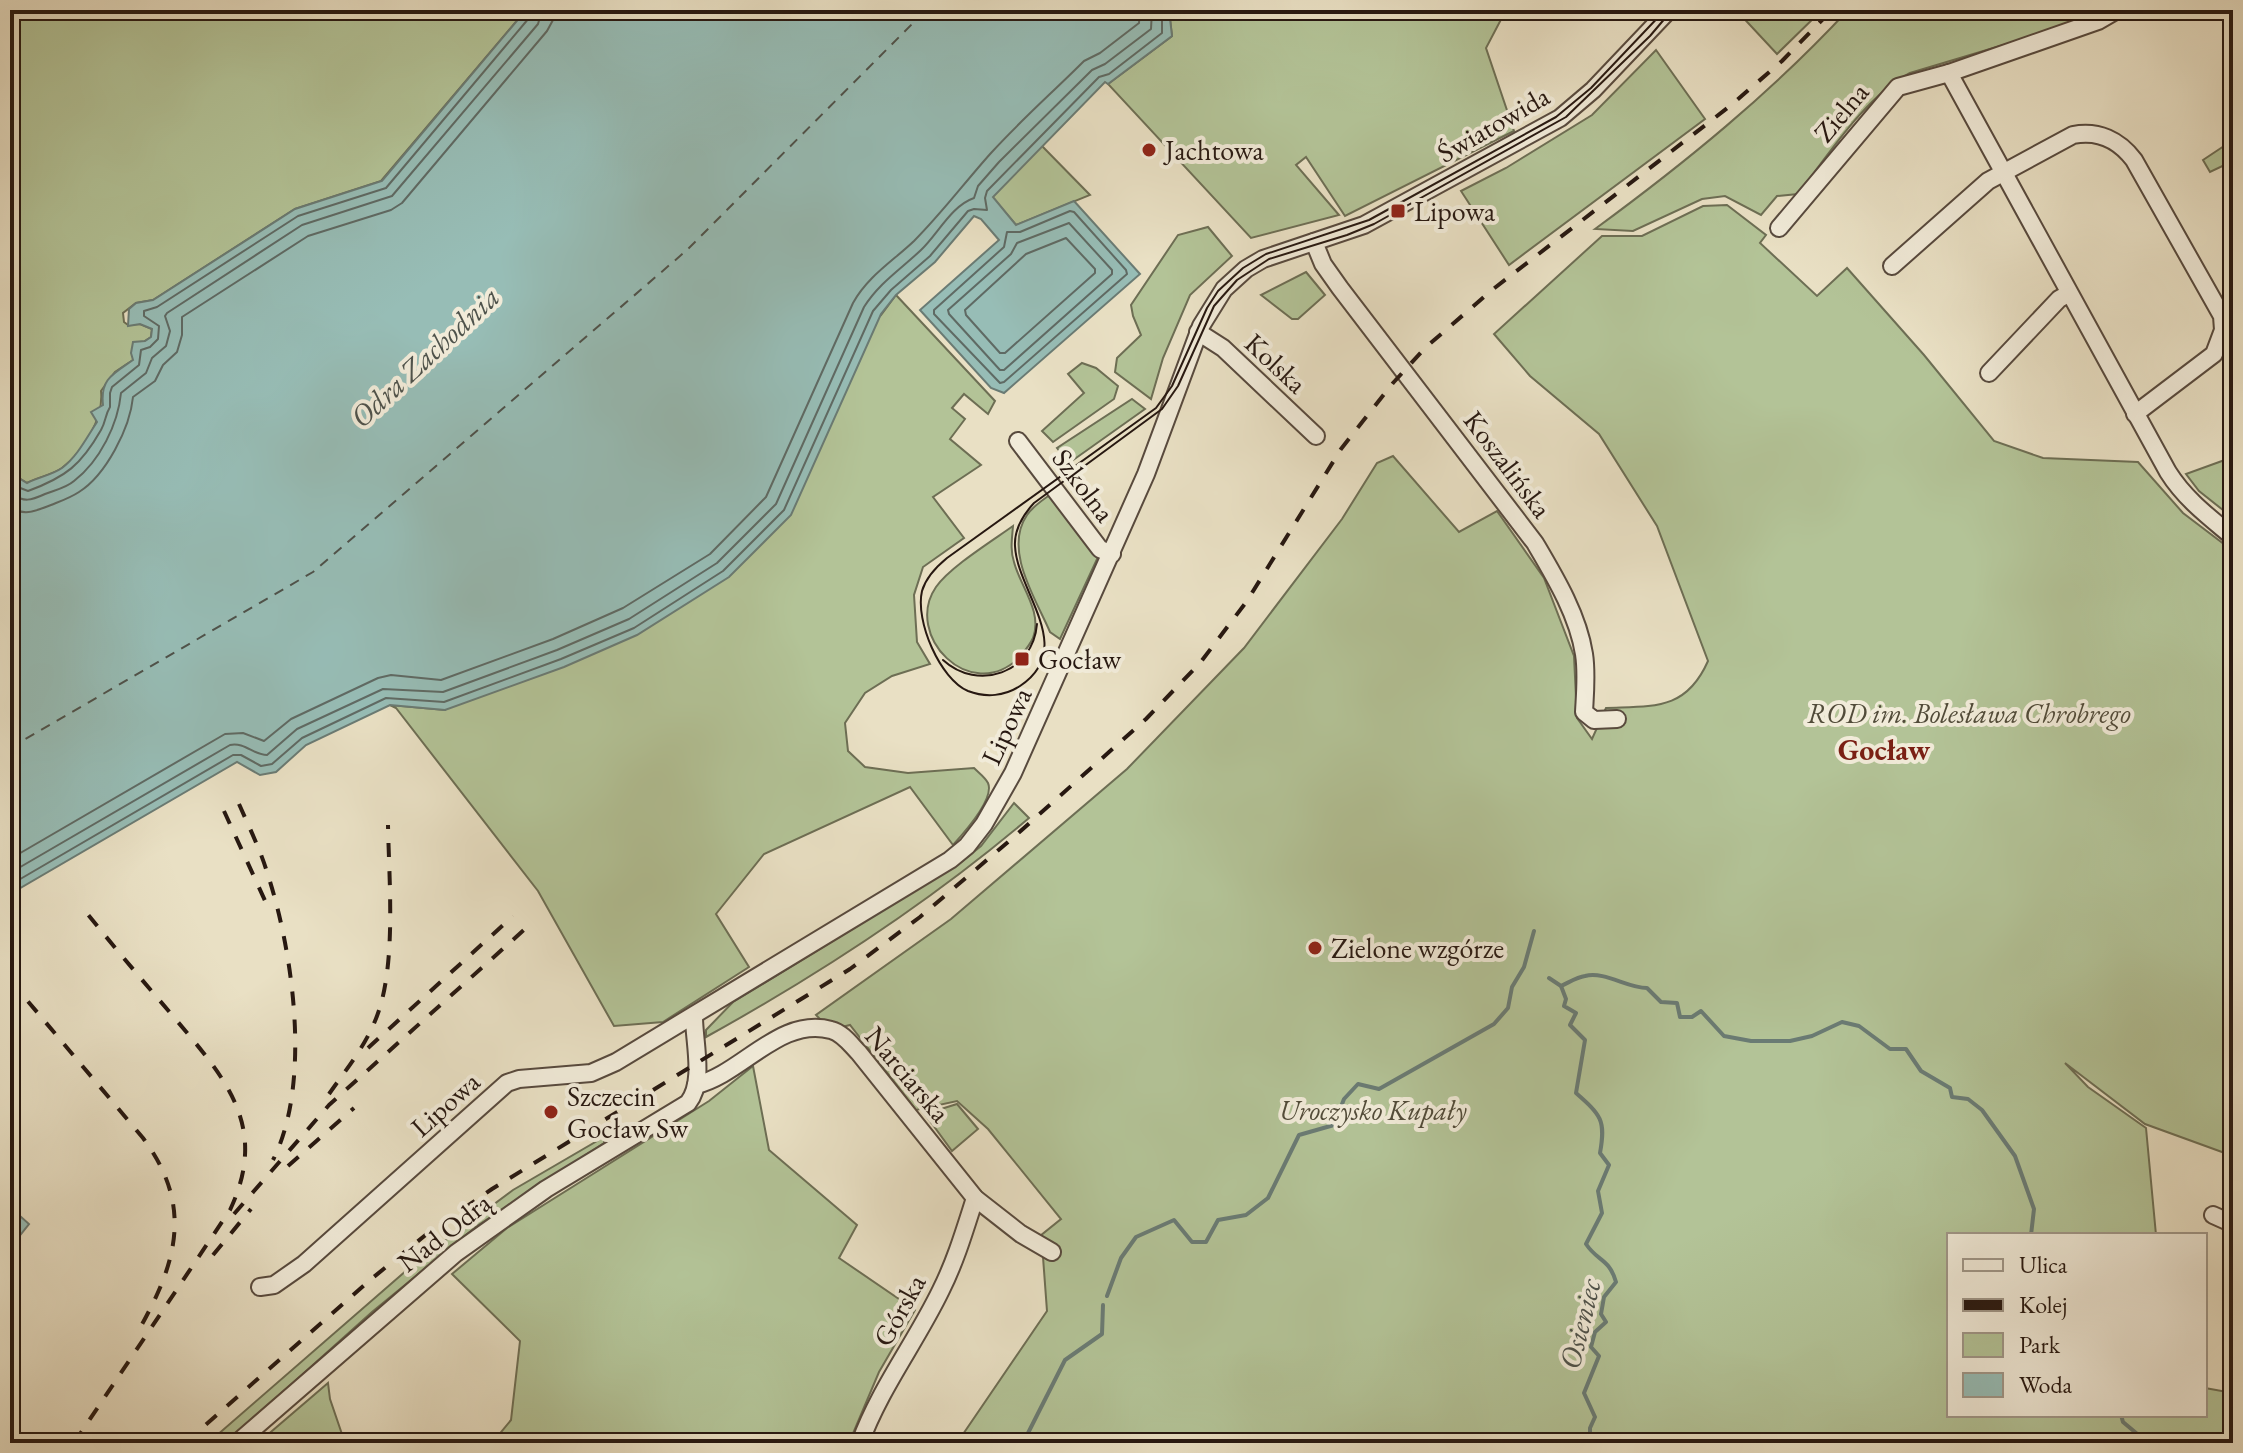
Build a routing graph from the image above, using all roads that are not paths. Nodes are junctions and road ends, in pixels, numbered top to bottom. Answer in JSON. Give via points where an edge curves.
{"nodes":[{"id":1,"x":1669,"y":10,"type":"edge"},
{"id":2,"x":2117,"y":10,"type":"edge"},
{"id":3,"x":1949,"y":73,"type":"junction"},
{"id":4,"x":2003,"y":174,"type":"junction"},
{"id":5,"x":1779,"y":228,"type":"dead end"},
{"id":6,"x":1314,"y":242,"type":"junction"},
{"id":7,"x":1892,"y":266,"type":"dead end"},
{"id":8,"x":2068,"y":294,"type":"junction"},
{"id":9,"x":1198,"y":332,"type":"junction"},
{"id":10,"x":1989,"y":373,"type":"dead end"},
{"id":11,"x":2135,"y":414,"type":"junction"},
{"id":12,"x":1316,"y":436,"type":"dead end"},
{"id":13,"x":1018,"y":441,"type":"dead end"},
{"id":14,"x":2233,"y":537,"type":"edge"},
{"id":15,"x":1112,"y":554,"type":"junction"},
{"id":16,"x":1617,"y":719,"type":"dead end"},
{"id":17,"x":694,"y":1017,"type":"junction"},
{"id":18,"x":696,"y":1085,"type":"junction"},
{"id":19,"x":975,"y":1198,"type":"junction"},
{"id":20,"x":2213,"y":1215,"type":"dead end"},
{"id":21,"x":2233,"y":1224,"type":"edge"},
{"id":22,"x":1052,"y":1252,"type":"dead end"},
{"id":23,"x":260,"y":1287,"type":"dead end"},
{"id":24,"x":237,"y":1443,"type":"edge"},
{"id":25,"x":860,"y":1443,"type":"edge"}],
"edges":[{"from":1,"to":6,"type":"street","name":"Światowida","via":[[1560,118],[1374,221]]},
{"from":2,"to":3,"type":"street","name":"Zielna"},
{"from":3,"to":4,"type":"street"},
{"from":3,"to":5,"type":"street","name":"Zielna","via":[[1898,87]]},
{"from":4,"to":7,"type":"street","via":[[1988,181]]},
{"from":4,"to":8,"type":"street"},
{"from":4,"to":11,"type":"street","via":[[2073,135],[2111,139],[2134,160],[2217,304],[2223,330],[2214,354]]},
{"from":6,"to":9,"type":"street","name":"Lipowa","via":[[1246,269],[1217,297]]},
{"from":6,"to":16,"type":"street","name":"Koszalińska","via":[[1323,264],[1535,543],[1578,630],[1584,654],[1584,712],[1594,720]]},
{"from":8,"to":10,"type":"street"},
{"from":8,"to":11,"type":"street"},
{"from":9,"to":12,"type":"street","name":"Kolska","via":[[1223,348]]},
{"from":9,"to":15,"type":"street","name":"Lipowa"},
{"from":11,"to":14,"type":"street","via":[[2180,490]]},
{"from":13,"to":15,"type":"street","name":"Szkolna","via":[[1100,549]]},
{"from":15,"to":17,"type":"street","name":"Lipowa","via":[[1007,786],[972,841],[935,871]]},
{"from":17,"to":18,"type":"street"},
{"from":17,"to":23,"type":"street","name":"Lipowa","via":[[591,1073],[507,1083],[304,1264],[274,1285]]},
{"from":18,"to":19,"type":"street","name":"Narciarska","via":[[792,1032],[831,1030],[859,1053]]},
{"from":18,"to":24,"type":"street","name":"Nad Odrą","via":[[685,1106],[556,1182],[456,1253]]},
{"from":19,"to":22,"type":"street","name":"Narciarska"},
{"from":19,"to":25,"type":"street","name":"Górska","via":[[940,1294]]},
{"from":20,"to":21,"type":"street"}]}
